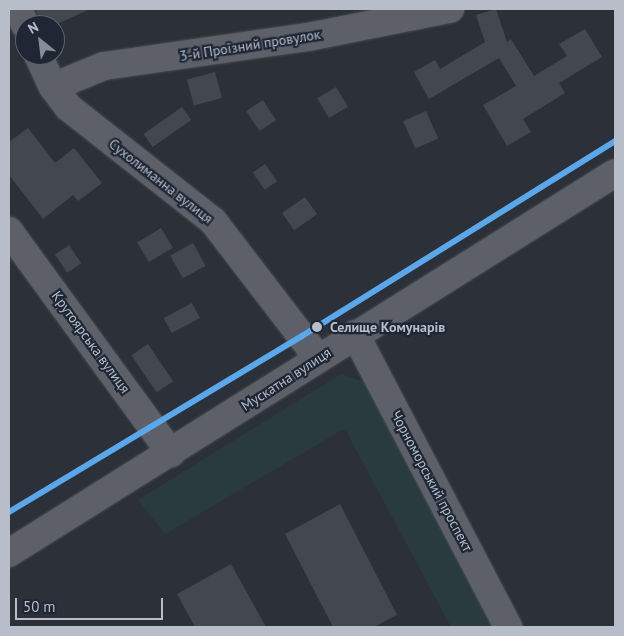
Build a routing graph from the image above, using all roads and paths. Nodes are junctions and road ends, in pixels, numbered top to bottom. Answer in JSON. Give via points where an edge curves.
{"nodes":[{"id":1,"x":450,"y":9,"type":"edge"},
{"id":2,"x":43,"y":65,"type":"edge"},
{"id":3,"x":53,"y":87,"type":"junction"},
{"id":4,"x":615,"y":173,"type":"edge"},
{"id":5,"x":9,"y":231,"type":"edge"},
{"id":6,"x":356,"y":334,"type":"junction"},
{"id":7,"x":318,"y":358,"type":"junction"},
{"id":8,"x":172,"y":453,"type":"junction"},
{"id":9,"x":9,"y":554,"type":"edge"},
{"id":10,"x":508,"y":627,"type":"edge"}],
"edges":[{"from":1,"to":3,"type":"street","name":"3-й Проїзний провулок","via":[[308,37],[104,66]]},
{"from":2,"to":3,"type":"street","name":"Сухолиманна вулиця"},
{"from":3,"to":7,"type":"street","name":"Сухолиманна вулиця","via":[[68,107],[213,221]]},
{"from":4,"to":6,"type":"street","name":"Мускатна вулиця"},
{"from":5,"to":8,"type":"street","name":"Крутоярська вулиця"},
{"from":6,"to":7,"type":"street","name":"Мускатна вулиця"},
{"from":6,"to":10,"type":"street","name":"Чорноморський проспект"},
{"from":7,"to":8,"type":"street","name":"Мускатна вулиця"},
{"from":8,"to":9,"type":"street","name":"Мускатна вулиця"}]}
